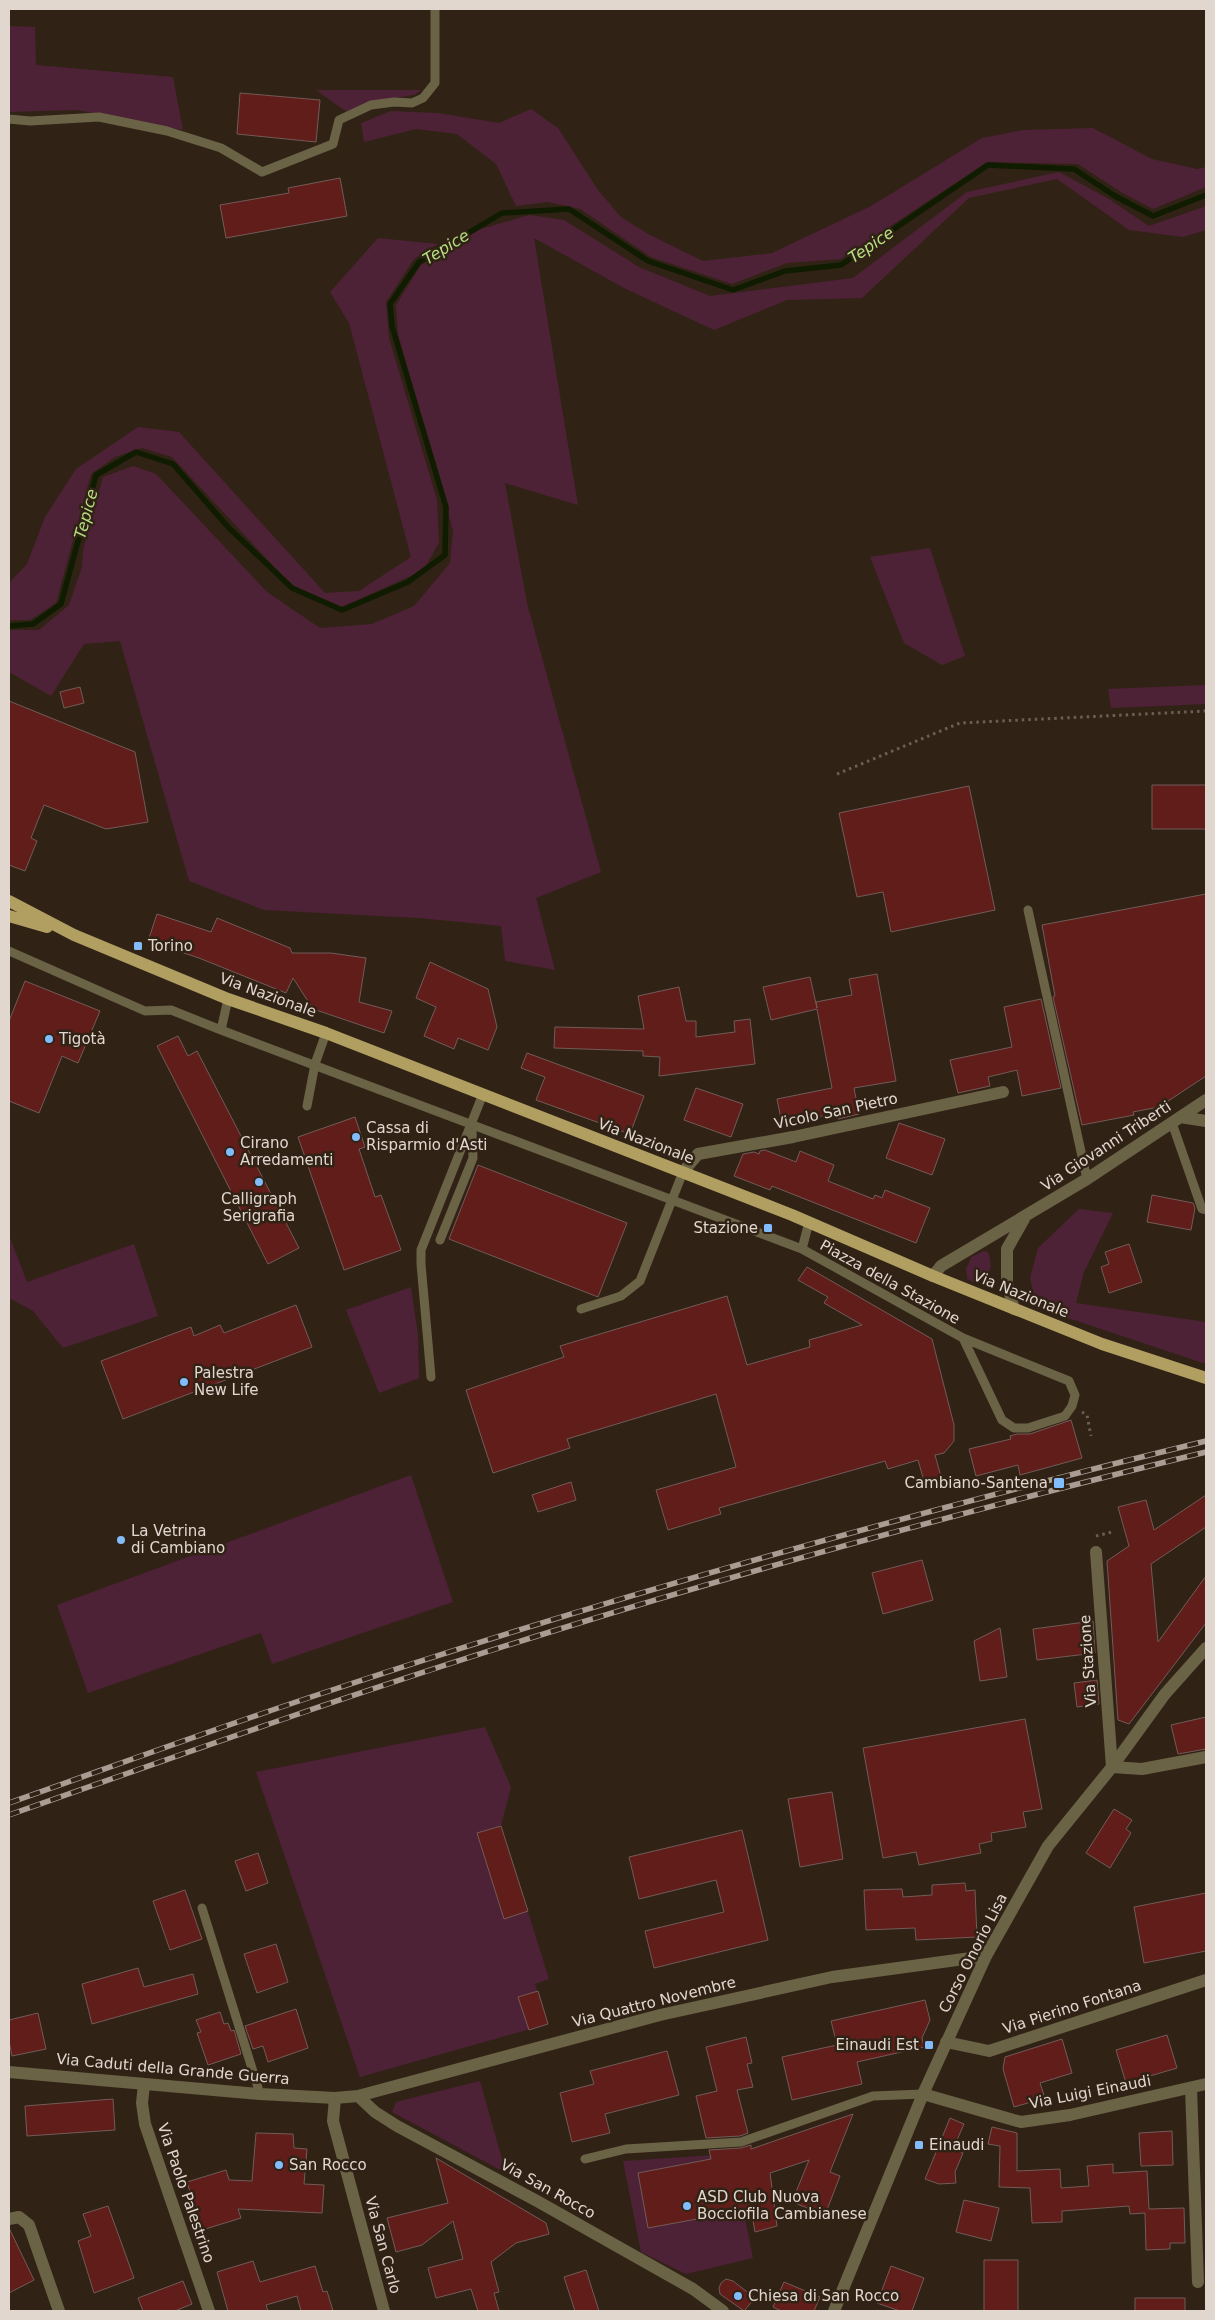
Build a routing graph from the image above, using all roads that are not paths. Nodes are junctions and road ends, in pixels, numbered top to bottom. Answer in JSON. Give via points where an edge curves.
{"nodes":[{"id":1,"x":435,"y":9,"type":"edge"},
{"id":2,"x":9,"y":119,"type":"edge"},
{"id":3,"x":9,"y":901,"type":"edge"},
{"id":4,"x":1028,"y":910,"type":"dead end"},
{"id":5,"x":9,"y":916,"type":"edge"},
{"id":6,"x":74,"y":935,"type":"junction"},
{"id":7,"x":9,"y":951,"type":"edge"},
{"id":8,"x":228,"y":999,"type":"junction"},
{"id":9,"x":221,"y":1030,"type":"junction"},
{"id":10,"x":326,"y":1033,"type":"junction"},
{"id":11,"x":315,"y":1064,"type":"junction"},
{"id":12,"x":1003,"y":1092,"type":"dead end"},
{"id":13,"x":483,"y":1094,"type":"junction"},
{"id":14,"x":1206,"y":1100,"type":"edge"},
{"id":15,"x":307,"y":1106,"type":"dead end"},
{"id":16,"x":1176,"y":1120,"type":"junction"},
{"id":17,"x":1206,"y":1121,"type":"edge"},
{"id":18,"x":472,"y":1123,"type":"junction"},
{"id":19,"x":683,"y":1172,"type":"junction"},
{"id":20,"x":1087,"y":1179,"type":"junction"},
{"id":21,"x":672,"y":1200,"type":"junction"},
{"id":22,"x":1206,"y":1210,"type":"edge"},
{"id":23,"x":1024,"y":1218,"type":"junction"},
{"id":24,"x":809,"y":1222,"type":"junction"},
{"id":25,"x":440,"y":1240,"type":"dead end"},
{"id":26,"x":802,"y":1249,"type":"junction"},
{"id":27,"x":933,"y":1276,"type":"junction"},
{"id":28,"x":581,"y":1309,"type":"dead end"},
{"id":29,"x":1014,"y":1309,"type":"junction"},
{"id":30,"x":963,"y":1338,"type":"junction"},
{"id":31,"x":431,"y":1376,"type":"dead end"},
{"id":32,"x":1206,"y":1378,"type":"edge"},
{"id":33,"x":1096,"y":1552,"type":"dead end"},
{"id":34,"x":1206,"y":1648,"type":"edge"},
{"id":35,"x":1206,"y":1757,"type":"edge"},
{"id":36,"x":1112,"y":1767,"type":"junction"},
{"id":37,"x":202,"y":1908,"type":"dead end"},
{"id":38,"x":986,"y":1956,"type":"junction"},
{"id":39,"x":1206,"y":1980,"type":"edge"},
{"id":40,"x":946,"y":2042,"type":"junction"},
{"id":41,"x":9,"y":2072,"type":"edge"},
{"id":42,"x":144,"y":2084,"type":"junction"},
{"id":43,"x":1206,"y":2084,"type":"edge"},
{"id":44,"x":1191,"y":2088,"type":"junction"},
{"id":45,"x":260,"y":2094,"type":"junction"},
{"id":46,"x":923,"y":2094,"type":"junction"},
{"id":47,"x":358,"y":2096,"type":"junction"},
{"id":48,"x":335,"y":2098,"type":"junction"},
{"id":49,"x":585,"y":2159,"type":"dead end"},
{"id":50,"x":9,"y":2219,"type":"edge"},
{"id":51,"x":1198,"y":2282,"type":"dead end"},
{"id":52,"x":59,"y":2311,"type":"edge"},
{"id":53,"x":209,"y":2311,"type":"edge"},
{"id":54,"x":384,"y":2311,"type":"edge"},
{"id":55,"x":723,"y":2311,"type":"edge"},
{"id":56,"x":834,"y":2311,"type":"edge"}],
"edges":[{"from":1,"to":2,"type":"lane","via":[[435,83],[422,98],[412,103],[371,106],[339,120],[333,144],[262,172],[221,148],[166,131],[99,117]]},
{"from":3,"to":6,"type":"main road","name":"Via Nazionale"},
{"from":4,"to":20,"type":"lane"},
{"from":5,"to":6,"type":"main road","name":"Via Nazionale"},
{"from":6,"to":8,"type":"main road","name":"Via Nazionale"},
{"from":7,"to":9,"type":"lane","via":[[145,1011],[172,1010]]},
{"from":8,"to":9,"type":"lane"},
{"from":8,"to":10,"type":"main road","name":"Via Nazionale"},
{"from":9,"to":11,"type":"lane"},
{"from":10,"to":11,"type":"lane"},
{"from":10,"to":13,"type":"main road","name":"Via Nazionale"},
{"from":11,"to":15,"type":"lane"},
{"from":11,"to":18,"type":"lane"},
{"from":12,"to":19,"type":"street","name":"Vicolo San Pietro","via":[[698,1154]]},
{"from":13,"to":18,"type":"lane"},
{"from":13,"to":19,"type":"main road","name":"Via Nazionale"},
{"from":14,"to":16,"type":"street","name":"Via Giovanni Triberti"},
{"from":16,"to":17,"type":"street"},
{"from":16,"to":20,"type":"street","name":"Via Giovanni Triberti"},
{"from":16,"to":22,"type":"lane","via":[[1202,1209]]},
{"from":18,"to":21,"type":"lane"},
{"from":18,"to":25,"type":"lane","via":[[473,1158]]},
{"from":18,"to":31,"type":"lane","via":[[421,1250]]},
{"from":19,"to":21,"type":"lane"},
{"from":19,"to":24,"type":"main road","name":"Via Nazionale"},
{"from":20,"to":23,"type":"street","name":"Via Giovanni Triberti"},
{"from":21,"to":26,"type":"lane"},
{"from":21,"to":28,"type":"lane","via":[[640,1281],[622,1296]]},
{"from":23,"to":27,"type":"street","name":"Via Giovanni Triberti","via":[[941,1266]]},
{"from":23,"to":29,"type":"street","name":"Via Giovanni Triberti","via":[[1007,1249],[1007,1283]]},
{"from":24,"to":26,"type":"lane","name":"Piazza della Stazione"},
{"from":24,"to":27,"type":"main road","name":"Via Nazionale"},
{"from":26,"to":30,"type":"lane","name":"Piazza della Stazione"},
{"from":27,"to":29,"type":"main road","name":"Via Nazionale"},
{"from":29,"to":32,"type":"main road","name":"Via Nazionale","via":[[1102,1344]]},
{"from":30,"to":30,"type":"lane","name":"Piazza della Stazione","via":[[1002,1420],[1014,1428],[1028,1428],[1065,1416],[1072,1406],[1075,1395],[1069,1381]]},
{"from":33,"to":36,"type":"street","name":"Via Stazione"},
{"from":34,"to":36,"type":"street","name":"Corso Onorio Lisa","via":[[1165,1694]]},
{"from":35,"to":36,"type":"street","via":[[1142,1769]]},
{"from":36,"to":38,"type":"street","name":"Corso Onorio Lisa","via":[[1048,1846]]},
{"from":37,"to":45,"type":"lane"},
{"from":38,"to":40,"type":"street","name":"Corso Onorio Lisa"},
{"from":38,"to":47,"type":"street","name":"Via Quattro Novembre","via":[[832,1978],[660,2015]]},
{"from":39,"to":40,"type":"street","name":"Via Pierino Fontana","via":[[989,2051]]},
{"from":40,"to":46,"type":"street","name":"Corso Onorio Lisa"},
{"from":41,"to":42,"type":"street","name":"Via Caduti della Grande Guerra"},
{"from":42,"to":45,"type":"street","name":"Via Caduti della Grande Guerra"},
{"from":42,"to":53,"type":"street","name":"Via Paolo Palestrino","via":[[145,2124]]},
{"from":43,"to":44,"type":"street","name":"Via Luigi Einaudi"},
{"from":44,"to":46,"type":"street","name":"Via Luigi Einaudi","via":[[1070,2115],[1021,2122]]},
{"from":44,"to":51,"type":"street"},
{"from":45,"to":48,"type":"street","name":"Via Caduti della Grande Guerra"},
{"from":46,"to":49,"type":"lane","via":[[873,2096],[741,2142],[626,2149]]},
{"from":46,"to":56,"type":"street","name":"Corso Onorio Lisa"},
{"from":47,"to":48,"type":"street","name":"Via Quattro Novembre"},
{"from":47,"to":55,"type":"street","name":"Via San Rocco","via":[[397,2126],[693,2289]]},
{"from":48,"to":54,"type":"street","name":"Via San Carlo","via":[[334,2121]]},
{"from":50,"to":52,"type":"street","via":[[19,2217],[29,2225]]}]}
